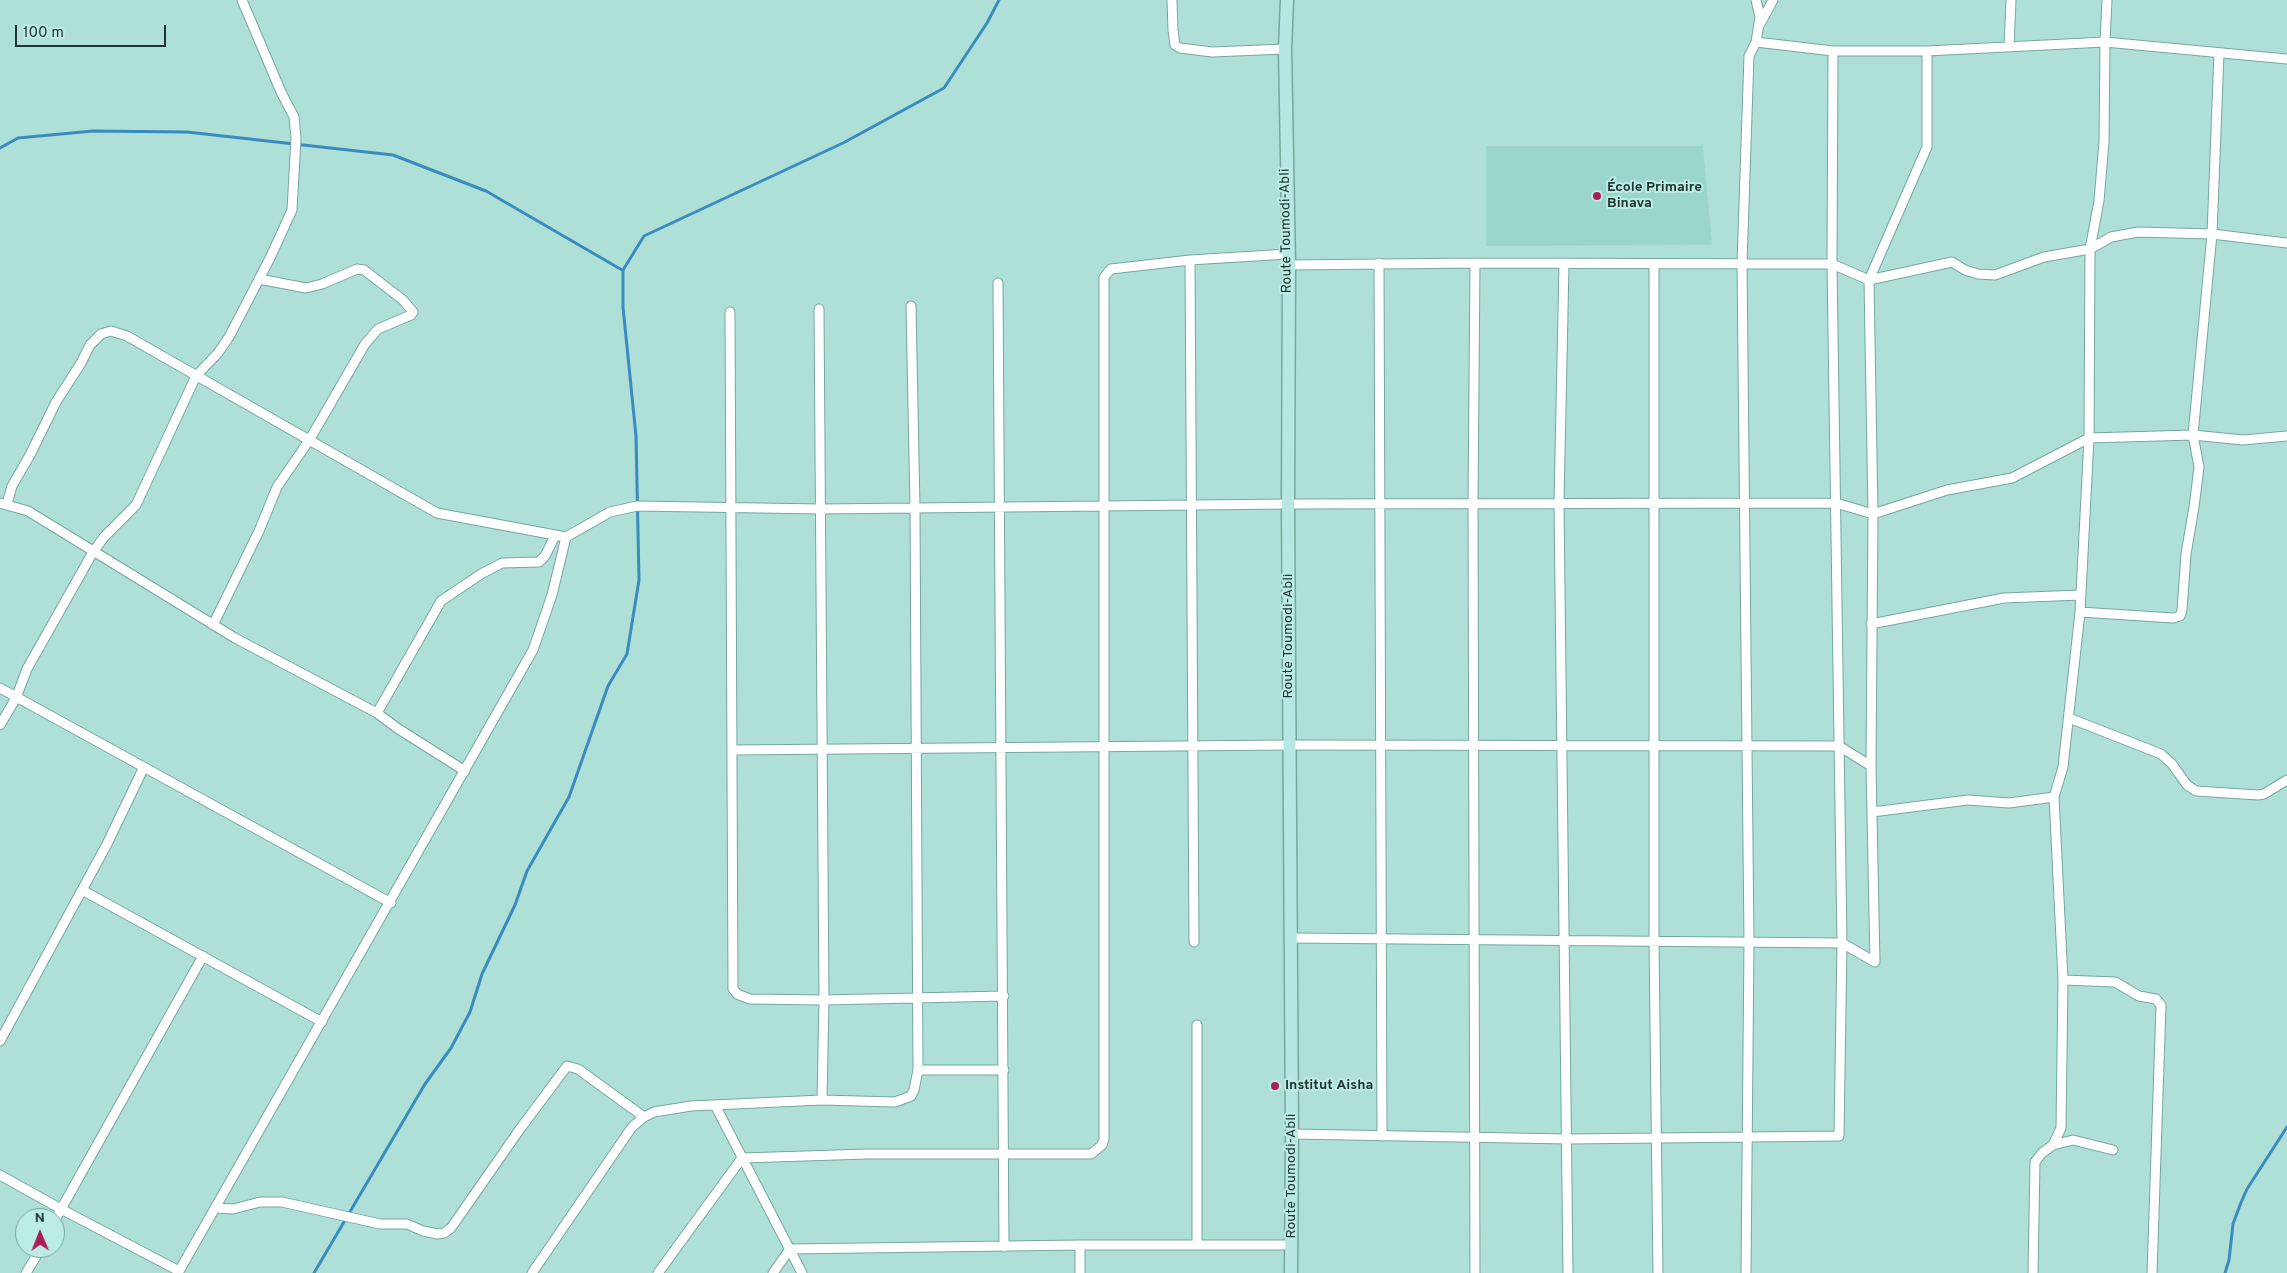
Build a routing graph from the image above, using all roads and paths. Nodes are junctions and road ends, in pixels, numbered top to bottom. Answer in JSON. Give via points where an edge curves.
{"nodes":[{"id":1,"x":242,"y":0,"type":"edge"},
{"id":2,"x":1172,"y":0,"type":"edge"},
{"id":3,"x":1287,"y":0,"type":"edge"},
{"id":4,"x":1756,"y":0,"type":"edge"},
{"id":5,"x":1773,"y":0,"type":"edge"},
{"id":6,"x":2011,"y":0,"type":"edge"},
{"id":7,"x":2107,"y":0,"type":"edge"},
{"id":8,"x":1760,"y":26,"type":"junction"},
{"id":9,"x":1756,"y":42,"type":"junction"},
{"id":10,"x":2105,"y":42,"type":"junction"},
{"id":11,"x":2009,"y":46,"type":"junction"},
{"id":12,"x":1284,"y":49,"type":"junction"},
{"id":13,"x":1833,"y":51,"type":"junction"},
{"id":14,"x":1927,"y":52,"type":"junction"},
{"id":15,"x":2219,"y":53,"type":"junction"},
{"id":16,"x":2287,"y":59,"type":"edge"},
{"id":17,"x":2212,"y":234,"type":"junction"},
{"id":18,"x":2287,"y":243,"type":"edge"},
{"id":19,"x":2090,"y":248,"type":"junction"},
{"id":20,"x":1289,"y":259,"type":"junction"},
{"id":21,"x":1190,"y":260,"type":"junction"},
{"id":22,"x":1379,"y":263,"type":"junction"},
{"id":23,"x":1475,"y":263,"type":"junction"},
{"id":24,"x":1742,"y":263,"type":"junction"},
{"id":25,"x":1564,"y":264,"type":"junction"},
{"id":26,"x":1654,"y":264,"type":"junction"},
{"id":27,"x":1832,"y":264,"type":"junction"},
{"id":28,"x":259,"y":279,"type":"junction"},
{"id":29,"x":1869,"y":280,"type":"junction"},
{"id":30,"x":998,"y":283,"type":"dead end"},
{"id":31,"x":911,"y":306,"type":"dead end"},
{"id":32,"x":819,"y":309,"type":"dead end"},
{"id":33,"x":730,"y":312,"type":"dead end"},
{"id":34,"x":196,"y":376,"type":"junction"},
{"id":35,"x":2193,"y":435,"type":"junction"},
{"id":36,"x":2287,"y":436,"type":"edge"},
{"id":37,"x":2089,"y":438,"type":"junction"},
{"id":38,"x":310,"y":439,"type":"junction"},
{"id":39,"x":1559,"y":503,"type":"junction"},
{"id":40,"x":1744,"y":503,"type":"junction"},
{"id":41,"x":1836,"y":503,"type":"junction"},
{"id":42,"x":3,"y":504,"type":"edge"},
{"id":43,"x":1288,"y":504,"type":"junction"},
{"id":44,"x":1380,"y":504,"type":"junction"},
{"id":45,"x":1473,"y":504,"type":"junction"},
{"id":46,"x":1655,"y":504,"type":"junction"},
{"id":47,"x":1192,"y":505,"type":"junction"},
{"id":48,"x":1103,"y":506,"type":"junction"},
{"id":49,"x":1000,"y":507,"type":"junction"},
{"id":50,"x":732,"y":508,"type":"junction"},
{"id":51,"x":915,"y":508,"type":"junction"},
{"id":52,"x":821,"y":509,"type":"junction"},
{"id":53,"x":1873,"y":514,"type":"junction"},
{"id":54,"x":556,"y":536,"type":"junction"},
{"id":55,"x":566,"y":537,"type":"junction"},
{"id":56,"x":93,"y":552,"type":"junction"},
{"id":57,"x":2081,"y":595,"type":"junction"},
{"id":58,"x":2080,"y":612,"type":"junction"},
{"id":59,"x":1871,"y":624,"type":"junction"},
{"id":60,"x":213,"y":625,"type":"junction"},
{"id":61,"x":0,"y":688,"type":"edge"},
{"id":62,"x":16,"y":698,"type":"junction"},
{"id":63,"x":377,"y":713,"type":"junction"},
{"id":64,"x":2069,"y":718,"type":"junction"},
{"id":65,"x":0,"y":725,"type":"edge"},
{"id":66,"x":1290,"y":745,"type":"junction"},
{"id":67,"x":1382,"y":745,"type":"junction"},
{"id":68,"x":1474,"y":745,"type":"junction"},
{"id":69,"x":1563,"y":745,"type":"junction"},
{"id":70,"x":1103,"y":746,"type":"junction"},
{"id":71,"x":1193,"y":746,"type":"junction"},
{"id":72,"x":1654,"y":746,"type":"junction"},
{"id":73,"x":1747,"y":746,"type":"junction"},
{"id":74,"x":1839,"y":746,"type":"junction"},
{"id":75,"x":1002,"y":747,"type":"junction"},
{"id":76,"x":916,"y":748,"type":"junction"},
{"id":77,"x":823,"y":749,"type":"junction"},
{"id":78,"x":732,"y":750,"type":"junction"},
{"id":79,"x":1871,"y":766,"type":"junction"},
{"id":80,"x":144,"y":767,"type":"junction"},
{"id":81,"x":465,"y":771,"type":"junction"},
{"id":82,"x":2287,"y":780,"type":"edge"},
{"id":83,"x":2054,"y":797,"type":"junction"},
{"id":84,"x":1872,"y":812,"type":"junction"},
{"id":85,"x":82,"y":890,"type":"junction"},
{"id":86,"x":391,"y":902,"type":"junction"},
{"id":87,"x":1292,"y":938,"type":"junction"},
{"id":88,"x":1383,"y":939,"type":"junction"},
{"id":89,"x":1473,"y":940,"type":"junction"},
{"id":90,"x":1566,"y":940,"type":"junction"},
{"id":91,"x":1194,"y":942,"type":"dead end"},
{"id":92,"x":1654,"y":942,"type":"junction"},
{"id":93,"x":1749,"y":942,"type":"junction"},
{"id":94,"x":1842,"y":943,"type":"junction"},
{"id":95,"x":203,"y":956,"type":"junction"},
{"id":96,"x":2063,"y":980,"type":"junction"},
{"id":97,"x":1004,"y":996,"type":"junction"},
{"id":98,"x":917,"y":998,"type":"junction"},
{"id":99,"x":824,"y":1000,"type":"junction"},
{"id":100,"x":322,"y":1022,"type":"junction"},
{"id":101,"x":1197,"y":1025,"type":"dead end"},
{"id":102,"x":0,"y":1041,"type":"edge"},
{"id":103,"x":918,"y":1070,"type":"junction"},
{"id":104,"x":1004,"y":1070,"type":"junction"},
{"id":105,"x":822,"y":1100,"type":"junction"},
{"id":106,"x":716,"y":1107,"type":"junction"},
{"id":107,"x":644,"y":1117,"type":"junction"},
{"id":108,"x":1292,"y":1134,"type":"junction"},
{"id":109,"x":1382,"y":1136,"type":"junction"},
{"id":110,"x":1476,"y":1136,"type":"junction"},
{"id":111,"x":1746,"y":1136,"type":"junction"},
{"id":112,"x":1568,"y":1139,"type":"junction"},
{"id":113,"x":1657,"y":1139,"type":"junction"},
{"id":114,"x":2053,"y":1145,"type":"junction"},
{"id":115,"x":2113,"y":1150,"type":"dead end"},
{"id":116,"x":1004,"y":1155,"type":"junction"},
{"id":117,"x":742,"y":1158,"type":"junction"},
{"id":118,"x":0,"y":1175,"type":"edge"},
{"id":119,"x":59,"y":1208,"type":"edge"},
{"id":120,"x":62,"y":1208,"type":"edge"},
{"id":121,"x":217,"y":1208,"type":"junction"},
{"id":122,"x":65,"y":1211,"type":"edge"},
{"id":123,"x":1197,"y":1244,"type":"junction"},
{"id":124,"x":1080,"y":1245,"type":"junction"},
{"id":125,"x":1291,"y":1245,"type":"junction"},
{"id":126,"x":1004,"y":1247,"type":"junction"},
{"id":127,"x":790,"y":1249,"type":"junction"},
{"id":128,"x":35,"y":1258,"type":"edge"},
{"id":129,"x":179,"y":1272,"type":"edge"},
{"id":130,"x":26,"y":1273,"type":"edge"},
{"id":131,"x":532,"y":1273,"type":"edge"},
{"id":132,"x":658,"y":1273,"type":"edge"},
{"id":133,"x":773,"y":1273,"type":"edge"},
{"id":134,"x":802,"y":1273,"type":"edge"},
{"id":135,"x":1080,"y":1273,"type":"edge"},
{"id":136,"x":1291,"y":1273,"type":"edge"},
{"id":137,"x":1475,"y":1273,"type":"edge"},
{"id":138,"x":1568,"y":1273,"type":"edge"},
{"id":139,"x":1658,"y":1273,"type":"edge"},
{"id":140,"x":1746,"y":1273,"type":"edge"},
{"id":141,"x":2033,"y":1273,"type":"edge"},
{"id":142,"x":2152,"y":1273,"type":"edge"}],
"edges":[{"from":1,"to":28,"type":"street","via":[[293,113],[296,138],[292,210]]},
{"from":2,"to":12,"type":"street","via":[[1172,30],[1175,44],[1180,48],[1212,52]]},
{"from":3,"to":12,"type":"street","name":"Route Toumodi-Abli"},
{"from":4,"to":8,"type":"street"},
{"from":5,"to":8,"type":"street"},
{"from":6,"to":11,"type":"street"},
{"from":7,"to":10,"type":"street"},
{"from":8,"to":9,"type":"street"},
{"from":9,"to":13,"type":"street"},
{"from":9,"to":24,"type":"street","via":[[1749,56]]},
{"from":10,"to":11,"type":"street"},
{"from":10,"to":15,"type":"street"},
{"from":10,"to":19,"type":"street","via":[[2104,142],[2099,200]]},
{"from":11,"to":14,"type":"street"},
{"from":12,"to":20,"type":"street","name":"Route Toumodi-Abli"},
{"from":13,"to":14,"type":"street"},
{"from":13,"to":27,"type":"street"},
{"from":14,"to":29,"type":"street","via":[[1927,147]]},
{"from":15,"to":16,"type":"street"},
{"from":15,"to":17,"type":"street"},
{"from":17,"to":18,"type":"street"},
{"from":17,"to":19,"type":"street","via":[[2138,232],[2111,237]]},
{"from":17,"to":35,"type":"street"},
{"from":19,"to":29,"type":"street","via":[[2044,257],[1995,275],[1964,270],[1952,262]]},
{"from":19,"to":37,"type":"street"},
{"from":20,"to":21,"type":"street"},
{"from":20,"to":22,"type":"street"},
{"from":20,"to":43,"type":"street","name":"Route Toumodi-Abli"},
{"from":21,"to":47,"type":"street"},
{"from":21,"to":48,"type":"street","via":[[1111,269],[1104,277]]},
{"from":22,"to":23,"type":"street"},
{"from":22,"to":44,"type":"street"},
{"from":23,"to":25,"type":"street"},
{"from":23,"to":45,"type":"street"},
{"from":24,"to":26,"type":"street"},
{"from":24,"to":27,"type":"street"},
{"from":24,"to":40,"type":"street"},
{"from":25,"to":26,"type":"street"},
{"from":25,"to":39,"type":"street"},
{"from":26,"to":46,"type":"street"},
{"from":27,"to":29,"type":"street"},
{"from":27,"to":41,"type":"street"},
{"from":28,"to":34,"type":"street","via":[[224,344]]},
{"from":28,"to":38,"type":"street","via":[[306,288],[360,269],[371,274],[413,312],[370,336]]},
{"from":29,"to":53,"type":"street"},
{"from":30,"to":49,"type":"street"},
{"from":31,"to":51,"type":"street"},
{"from":32,"to":52,"type":"street"},
{"from":33,"to":50,"type":"street"},
{"from":34,"to":38,"type":"street"},
{"from":34,"to":42,"type":"street","via":[[127,336],[111,332],[101,334],[90,345],[56,402]]},
{"from":34,"to":56,"type":"street","via":[[136,505],[104,536]]},
{"from":35,"to":36,"type":"street","via":[[2243,440]]},
{"from":35,"to":37,"type":"street"},
{"from":35,"to":58,"type":"street","via":[[2198,467],[2180,616]]},
{"from":37,"to":53,"type":"street","via":[[2012,478],[1947,490]]},
{"from":37,"to":57,"type":"street"},
{"from":38,"to":54,"type":"street","via":[[437,513]]},
{"from":38,"to":60,"type":"street","via":[[277,487]]},
{"from":39,"to":45,"type":"street"},
{"from":39,"to":46,"type":"street"},
{"from":39,"to":69,"type":"street"},
{"from":40,"to":41,"type":"street"},
{"from":40,"to":46,"type":"street"},
{"from":40,"to":73,"type":"street"},
{"from":41,"to":53,"type":"street"},
{"from":41,"to":74,"type":"street"},
{"from":42,"to":56,"type":"street","via":[[28,511]]},
{"from":43,"to":44,"type":"street"},
{"from":43,"to":47,"type":"street"},
{"from":43,"to":66,"type":"street","name":"Route Toumodi-Abli"},
{"from":44,"to":45,"type":"street"},
{"from":44,"to":67,"type":"street"},
{"from":45,"to":68,"type":"street"},
{"from":46,"to":72,"type":"street"},
{"from":47,"to":48,"type":"street"},
{"from":47,"to":71,"type":"street"},
{"from":48,"to":49,"type":"street"},
{"from":48,"to":70,"type":"street"},
{"from":49,"to":51,"type":"street"},
{"from":49,"to":75,"type":"street"},
{"from":50,"to":52,"type":"street"},
{"from":50,"to":55,"type":"street","via":[[623,508]]},
{"from":50,"to":78,"type":"street"},
{"from":51,"to":52,"type":"street"},
{"from":51,"to":76,"type":"street"},
{"from":52,"to":77,"type":"street"},
{"from":53,"to":59,"type":"street"},
{"from":54,"to":55,"type":"street"},
{"from":54,"to":63,"type":"street","via":[[546,556],[539,562],[502,563],[441,601]]},
{"from":55,"to":81,"type":"street","via":[[552,595],[533,650]]},
{"from":56,"to":60,"type":"street"},
{"from":56,"to":62,"type":"street","via":[[27,670]]},
{"from":57,"to":58,"type":"street"},
{"from":57,"to":59,"type":"street","via":[[2004,598]]},
{"from":58,"to":64,"type":"street"},
{"from":59,"to":79,"type":"street"},
{"from":60,"to":63,"type":"street"},
{"from":61,"to":62,"type":"street"},
{"from":62,"to":65,"type":"street"},
{"from":62,"to":80,"type":"street"},
{"from":63,"to":81,"type":"street"},
{"from":64,"to":82,"type":"street","via":[[2160,754],[2196,791],[2258,795]]},
{"from":64,"to":83,"type":"street","via":[[2063,766]]},
{"from":66,"to":67,"type":"street"},
{"from":66,"to":71,"type":"street"},
{"from":66,"to":87,"type":"street","name":"Route Toumodi-Abli"},
{"from":67,"to":68,"type":"street"},
{"from":67,"to":88,"type":"street"},
{"from":68,"to":69,"type":"street"},
{"from":68,"to":89,"type":"street"},
{"from":69,"to":72,"type":"street"},
{"from":69,"to":90,"type":"street"},
{"from":70,"to":71,"type":"street"},
{"from":70,"to":75,"type":"street"},
{"from":70,"to":116,"type":"street","via":[[1104,1139],[1098,1150],[1091,1154]]},
{"from":71,"to":91,"type":"street"},
{"from":72,"to":73,"type":"street"},
{"from":72,"to":92,"type":"street"},
{"from":73,"to":74,"type":"street"},
{"from":73,"to":93,"type":"street"},
{"from":74,"to":79,"type":"street"},
{"from":74,"to":94,"type":"street"},
{"from":75,"to":76,"type":"street"},
{"from":75,"to":97,"type":"street"},
{"from":76,"to":77,"type":"street"},
{"from":76,"to":98,"type":"street"},
{"from":77,"to":78,"type":"street"},
{"from":77,"to":99,"type":"street"},
{"from":78,"to":99,"type":"street","via":[[733,988],[737,994],[750,999]]},
{"from":79,"to":84,"type":"street"},
{"from":80,"to":85,"type":"street"},
{"from":80,"to":86,"type":"street"},
{"from":81,"to":86,"type":"street"},
{"from":83,"to":84,"type":"street","via":[[2009,803],[1968,800]]},
{"from":83,"to":96,"type":"street"},
{"from":84,"to":94,"type":"street","via":[[1875,962]]},
{"from":85,"to":95,"type":"street"},
{"from":85,"to":102,"type":"street"},
{"from":86,"to":100,"type":"street"},
{"from":87,"to":88,"type":"street"},
{"from":87,"to":108,"type":"street","name":"Route Toumodi-Abli"},
{"from":88,"to":89,"type":"street"},
{"from":88,"to":109,"type":"street"},
{"from":89,"to":90,"type":"street"},
{"from":89,"to":110,"type":"street"},
{"from":90,"to":92,"type":"street"},
{"from":90,"to":112,"type":"street"},
{"from":92,"to":93,"type":"street"},
{"from":92,"to":113,"type":"street"},
{"from":93,"to":94,"type":"street"},
{"from":93,"to":111,"type":"street"},
{"from":94,"to":111,"type":"street","via":[[1839,1136]]},
{"from":95,"to":100,"type":"street"},
{"from":95,"to":120,"type":"street"},
{"from":96,"to":114,"type":"street","via":[[2061,1128]]},
{"from":96,"to":142,"type":"street","via":[[2115,982],[2139,996],[2156,999],[2161,1005]]},
{"from":97,"to":98,"type":"street"},
{"from":97,"to":104,"type":"street"},
{"from":98,"to":99,"type":"street"},
{"from":98,"to":103,"type":"street"},
{"from":99,"to":105,"type":"street"},
{"from":100,"to":121,"type":"street"},
{"from":101,"to":123,"type":"street"},
{"from":103,"to":104,"type":"street"},
{"from":103,"to":105,"type":"street","via":[[910,1096],[895,1102]]},
{"from":104,"to":116,"type":"street"},
{"from":105,"to":106,"type":"street"},
{"from":106,"to":107,"type":"street","via":[[674,1108]]},
{"from":106,"to":117,"type":"street"},
{"from":107,"to":121,"type":"street","via":[[578,1068],[567,1066],[444,1233],[423,1231],[407,1224],[380,1224],[282,1202]]},
{"from":107,"to":131,"type":"street","via":[[632,1127]]},
{"from":108,"to":109,"type":"street"},
{"from":108,"to":125,"type":"street","name":"Route Toumodi-Abli"},
{"from":109,"to":110,"type":"street"},
{"from":110,"to":112,"type":"street"},
{"from":110,"to":137,"type":"street"},
{"from":111,"to":113,"type":"street"},
{"from":111,"to":140,"type":"street"},
{"from":112,"to":113,"type":"street"},
{"from":112,"to":138,"type":"street"},
{"from":113,"to":139,"type":"street"},
{"from":114,"to":115,"type":"street","via":[[2073,1140]]},
{"from":114,"to":141,"type":"street","via":[[2034,1162]]},
{"from":116,"to":117,"type":"street","via":[[867,1154]]},
{"from":116,"to":126,"type":"street"},
{"from":117,"to":127,"type":"street"},
{"from":117,"to":132,"type":"street"},
{"from":118,"to":119,"type":"street"},
{"from":121,"to":129,"type":"street"},
{"from":122,"to":129,"type":"street"},
{"from":123,"to":124,"type":"street"},
{"from":123,"to":125,"type":"street"},
{"from":124,"to":126,"type":"street"},
{"from":124,"to":135,"type":"street"},
{"from":125,"to":136,"type":"street","name":"Route Toumodi-Abli"},
{"from":126,"to":127,"type":"street"},
{"from":127,"to":133,"type":"street"},
{"from":127,"to":134,"type":"street"},
{"from":128,"to":130,"type":"street"}]}
